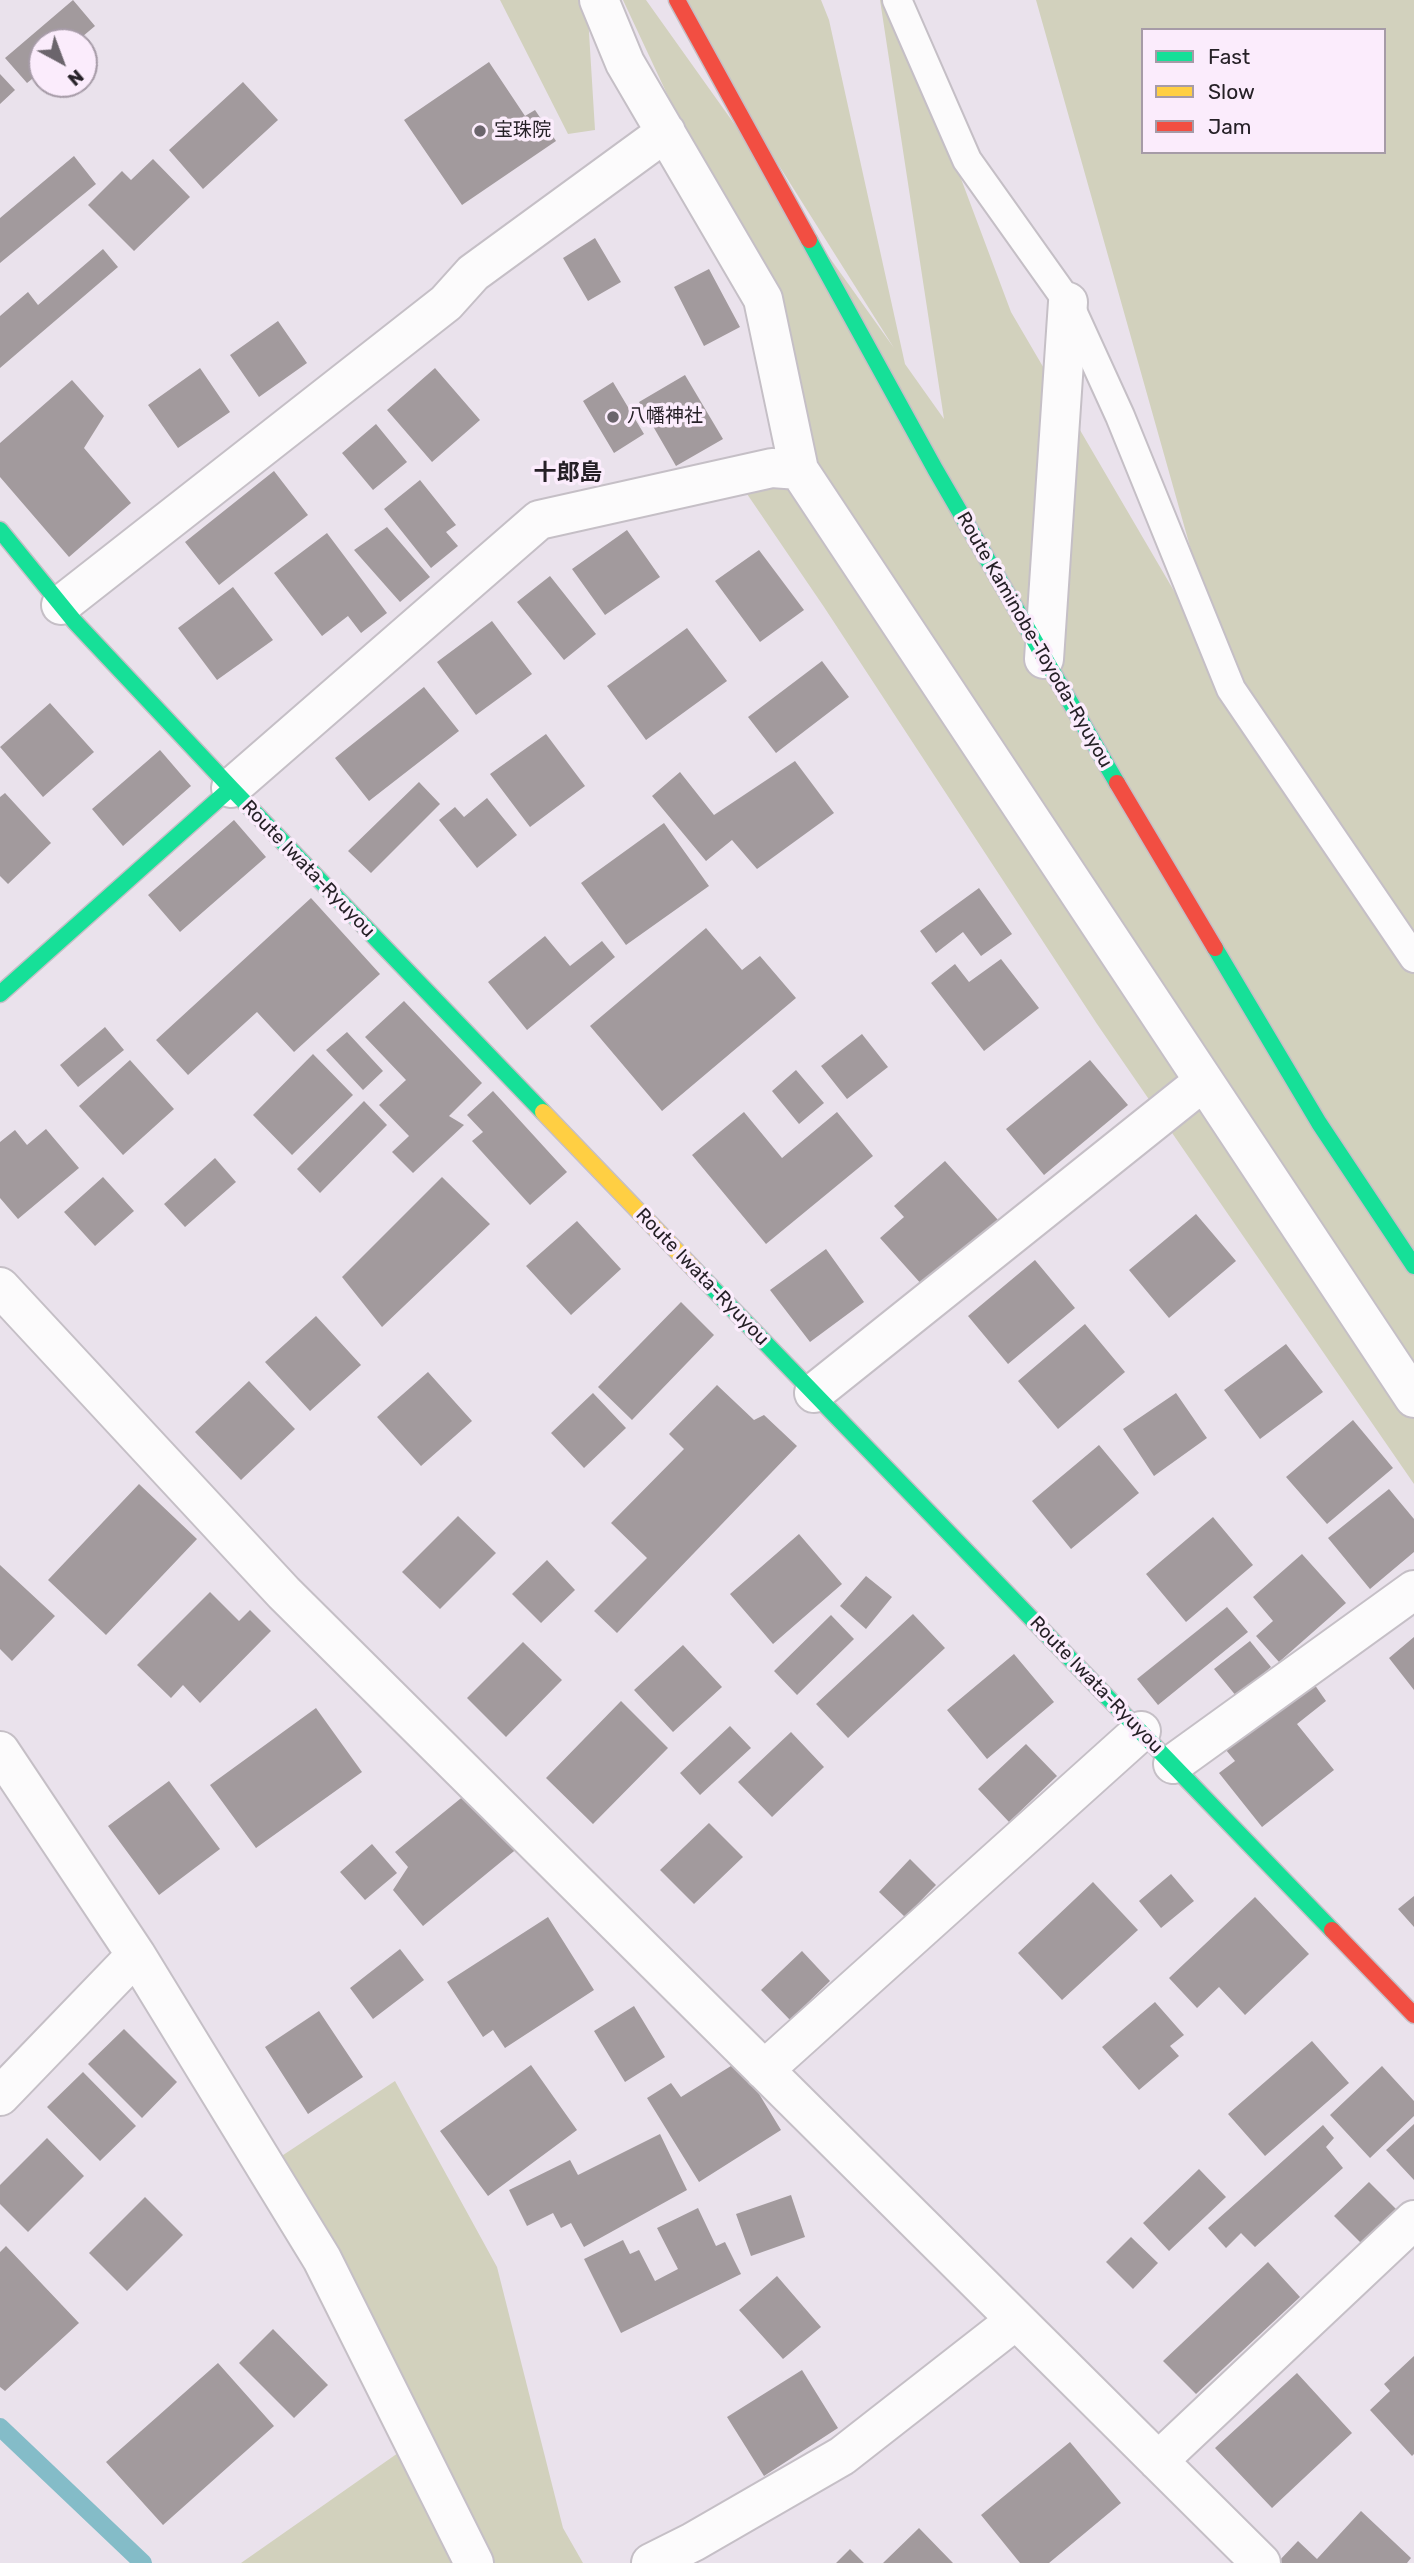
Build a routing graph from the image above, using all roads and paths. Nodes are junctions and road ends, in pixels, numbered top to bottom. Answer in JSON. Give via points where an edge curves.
{"nodes":[{"id":1,"x":574,"y":0,"type":"edge"},
{"id":2,"x":599,"y":0,"type":"edge"},
{"id":3,"x":677,"y":0,"type":"edge"},
{"id":4,"x":897,"y":0,"type":"edge"},
{"id":5,"x":625,"y":63,"type":"junction"},
{"id":6,"x":666,"y":132,"type":"junction"},
{"id":7,"x":1068,"y":302,"type":"junction"},
{"id":8,"x":799,"y":470,"type":"junction"},
{"id":9,"x":0,"y":530,"type":"edge"},
{"id":10,"x":61,"y":604,"type":"junction"},
{"id":11,"x":1044,"y":659,"type":"junction"},
{"id":12,"x":231,"y":788,"type":"junction"},
{"id":13,"x":1414,"y":958,"type":"edge"},
{"id":14,"x":0,"y":994,"type":"edge"},
{"id":15,"x":1204,"y":1082,"type":"junction"},
{"id":16,"x":1414,"y":1266,"type":"edge"},
{"id":17,"x":0,"y":1287,"type":"edge"},
{"id":18,"x":814,"y":1393,"type":"junction"},
{"id":19,"x":1414,"y":1398,"type":"edge"},
{"id":20,"x":1414,"y":1590,"type":"edge"},
{"id":21,"x":1141,"y":1731,"type":"junction"},
{"id":22,"x":0,"y":1751,"type":"edge"},
{"id":23,"x":1173,"y":1764,"type":"junction"},
{"id":24,"x":136,"y":1955,"type":"junction"},
{"id":25,"x":1414,"y":2015,"type":"edge"},
{"id":26,"x":764,"y":2070,"type":"junction"},
{"id":27,"x":0,"y":2096,"type":"edge"},
{"id":28,"x":1414,"y":2220,"type":"edge"},
{"id":29,"x":1016,"y":2320,"type":"junction"},
{"id":30,"x":1158,"y":2461,"type":"junction"},
{"id":31,"x":474,"y":2563,"type":"edge"},
{"id":32,"x":652,"y":2563,"type":"edge"},
{"id":33,"x":1261,"y":2563,"type":"edge"}],
"edges":[{"from":1,"to":5,"type":"street"},
{"from":2,"to":5,"type":"street"},
{"from":3,"to":11,"type":"main road","name":"Route Kaminobe-Toyoda-Ryuyou"},
{"from":4,"to":7,"type":"lane","via":[[967,160]]},
{"from":5,"to":6,"type":"street"},
{"from":6,"to":8,"type":"street","via":[[763,299]]},
{"from":6,"to":10,"type":"street","via":[[473,273],[446,303]]},
{"from":7,"to":11,"type":"street"},
{"from":7,"to":13,"type":"lane","via":[[1120,416],[1231,689]]},
{"from":8,"to":12,"type":"street","via":[[772,468],[539,520]]},
{"from":8,"to":15,"type":"street"},
{"from":9,"to":10,"type":"main road","name":"Route Iwata-Ryuyou"},
{"from":10,"to":12,"type":"main road","name":"Route Iwata-Ryuyou"},
{"from":11,"to":16,"type":"main road","name":"Route Kaminobe-Toyoda-Ryuyou","via":[[1319,1123]]},
{"from":12,"to":14,"type":"main road"},
{"from":12,"to":18,"type":"main road","name":"Route Iwata-Ryuyou"},
{"from":15,"to":18,"type":"street"},
{"from":15,"to":19,"type":"street"},
{"from":17,"to":26,"type":"street","via":[[284,1593]]},
{"from":18,"to":21,"type":"main road","name":"Route Iwata-Ryuyou"},
{"from":20,"to":23,"type":"street"},
{"from":21,"to":23,"type":"main road","name":"Route Iwata-Ryuyou"},
{"from":21,"to":26,"type":"street"},
{"from":22,"to":24,"type":"street"},
{"from":23,"to":25,"type":"main road","name":"Route Iwata-Ryuyou"},
{"from":24,"to":27,"type":"street"},
{"from":24,"to":31,"type":"street","via":[[322,2259]]},
{"from":26,"to":29,"type":"street"},
{"from":28,"to":30,"type":"street"},
{"from":29,"to":30,"type":"street"},
{"from":29,"to":32,"type":"street","via":[[842,2456]]},
{"from":30,"to":33,"type":"street"}]}
